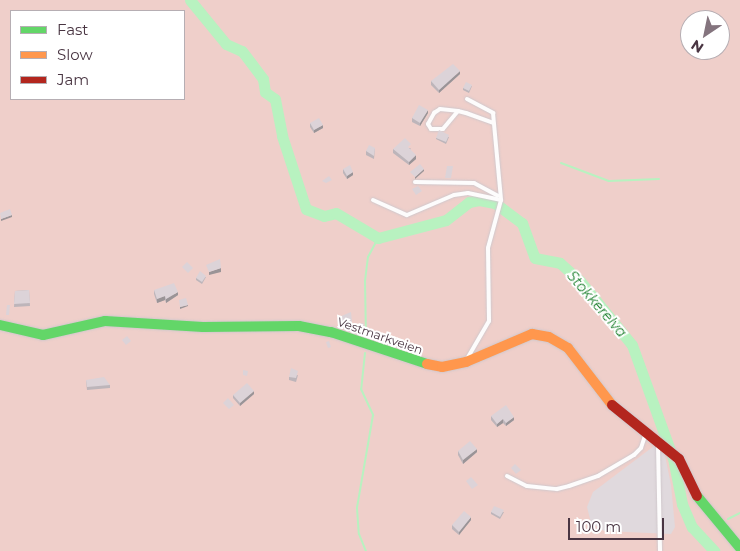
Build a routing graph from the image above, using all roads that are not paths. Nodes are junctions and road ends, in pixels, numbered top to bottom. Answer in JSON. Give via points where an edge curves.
{"nodes":[{"id":1,"x":467,"y":99,"type":"dead end"},
{"id":2,"x":458,"y":112,"type":"junction"},
{"id":3,"x":493,"y":123,"type":"junction"},
{"id":4,"x":415,"y":182,"type":"dead end"},
{"id":5,"x":498,"y":196,"type":"junction"},
{"id":6,"x":372,"y":200,"type":"dead end"},
{"id":7,"x":501,"y":200,"type":"junction"},
{"id":8,"x":0,"y":325,"type":"edge"},
{"id":9,"x":466,"y":362,"type":"junction"},
{"id":10,"x":645,"y":434,"type":"junction"},
{"id":11,"x":658,"y":443,"type":"junction"},
{"id":12,"x":507,"y":476,"type":"dead end"},
{"id":13,"x":739,"y":545,"type":"edge"},
{"id":14,"x":660,"y":551,"type":"edge"}],
"edges":[{"from":1,"to":3,"type":"lane","via":[[493,113]]},
{"from":2,"to":2,"type":"lane","via":[[440,109],[428,124],[431,129],[443,129]]},
{"from":2,"to":3,"type":"lane"},
{"from":3,"to":5,"type":"lane","via":[[497,131]]},
{"from":4,"to":5,"type":"lane","via":[[474,183]]},
{"from":5,"to":7,"type":"lane"},
{"from":6,"to":7,"type":"lane","via":[[407,215],[454,194]]},
{"from":7,"to":9,"type":"lane","via":[[488,248],[489,321]]},
{"from":8,"to":9,"type":"street","name":"Vestmarkveien","via":[[43,335],[105,322],[203,327],[300,326],[331,332],[427,366],[453,366]]},
{"from":9,"to":10,"type":"street","name":"Vestmarkveien","via":[[532,334],[554,339],[578,360],[606,402]]},
{"from":10,"to":11,"type":"street","name":"Vestmarkveien"},
{"from":10,"to":12,"type":"lane","via":[[641,448],[634,455],[598,476],[569,486],[557,489],[527,486]]},
{"from":11,"to":13,"type":"street","name":"Vestmarkveien","via":[[683,465],[700,503]]},
{"from":11,"to":14,"type":"lane"}]}
